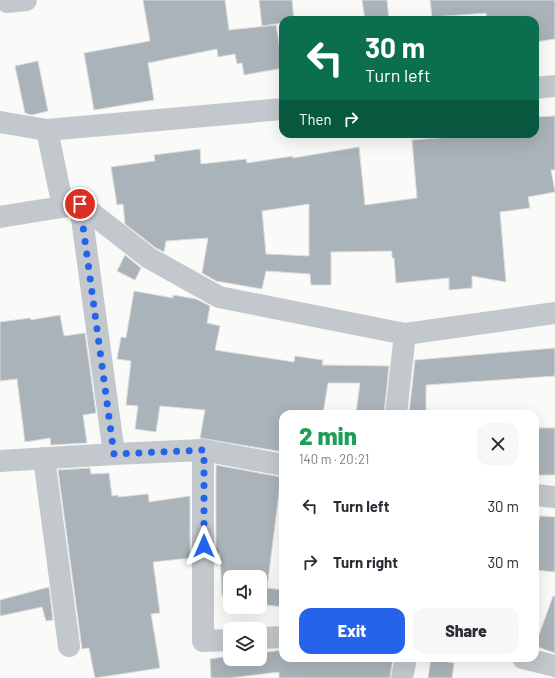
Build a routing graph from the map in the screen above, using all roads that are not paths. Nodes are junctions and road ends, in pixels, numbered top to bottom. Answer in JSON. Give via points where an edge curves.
{"nodes":[{"id":1,"x":555,"y":86,"type":"edge"},
{"id":2,"x":539,"y":88,"type":"edge"},
{"id":3,"x":279,"y":109,"type":"edge"},
{"id":4,"x":0,"y":122,"type":"edge"},
{"id":5,"x":48,"y":130,"type":"junction"},
{"id":6,"x":72,"y":205,"type":"junction"},
{"id":7,"x":0,"y":217,"type":"edge"},
{"id":8,"x":555,"y":314,"type":"edge"},
{"id":9,"x":405,"y":334,"type":"junction"},
{"id":10,"x":396,"y":410,"type":"edge"},
{"id":11,"x":204,"y":450,"type":"junction"},
{"id":12,"x":114,"y":454,"type":"junction"},
{"id":13,"x":44,"y":458,"type":"junction"},
{"id":14,"x":0,"y":461,"type":"edge"},
{"id":15,"x":279,"y":464,"type":"edge"},
{"id":16,"x":539,"y":495,"type":"edge"},
{"id":17,"x":555,"y":497,"type":"edge"},
{"id":18,"x":279,"y":637,"type":"edge"},
{"id":19,"x":267,"y":638,"type":"edge"},
{"id":20,"x":223,"y":640,"type":"edge"},
{"id":21,"x":69,"y":646,"type":"dead end"},
{"id":22,"x":405,"y":662,"type":"edge"},
{"id":23,"x":537,"y":662,"type":"edge"},
{"id":24,"x":555,"y":667,"type":"edge"},
{"id":25,"x":402,"y":678,"type":"edge"},
{"id":26,"x":552,"y":678,"type":"edge"}],
"edges":[{"from":1,"to":2,"type":"street"},
{"from":3,"to":5,"type":"street"},
{"from":4,"to":5,"type":"street"},
{"from":5,"to":6,"type":"street"},
{"from":6,"to":7,"type":"street"},
{"from":6,"to":9,"type":"street","via":[[149,258],[219,297]]},
{"from":6,"to":12,"type":"street"},
{"from":8,"to":9,"type":"street"},
{"from":9,"to":10,"type":"street"},
{"from":11,"to":12,"type":"street"},
{"from":11,"to":15,"type":"street"},
{"from":11,"to":20,"type":"street","via":[[204,641]]},
{"from":12,"to":13,"type":"street"},
{"from":13,"to":14,"type":"street"},
{"from":13,"to":21,"type":"street"},
{"from":16,"to":17,"type":"street"},
{"from":18,"to":19,"type":"street"},
{"from":22,"to":25,"type":"street"},
{"from":23,"to":24,"type":"street"},
{"from":24,"to":26,"type":"street"}]}
